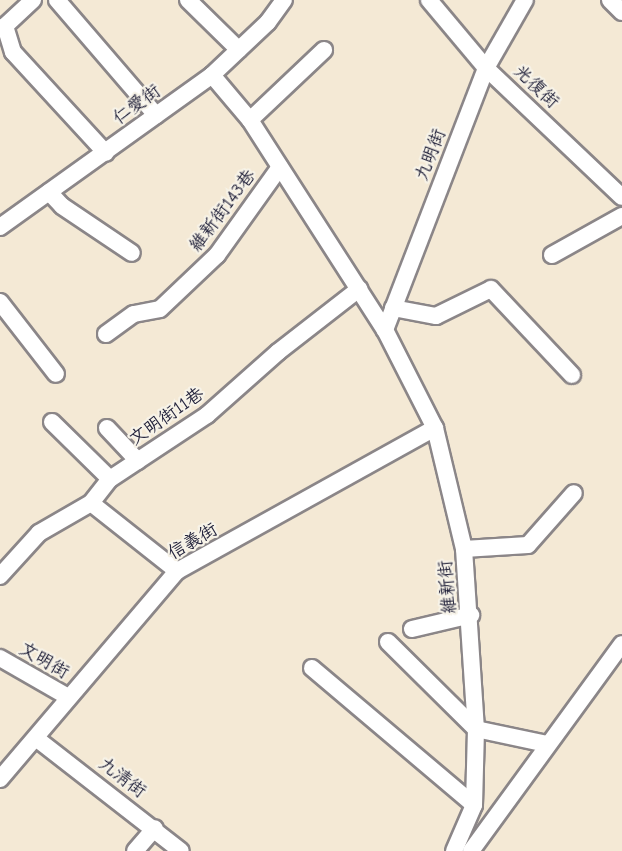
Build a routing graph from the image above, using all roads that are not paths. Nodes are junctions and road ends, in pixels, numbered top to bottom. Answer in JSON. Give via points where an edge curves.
{"nodes":[{"id":1,"x":33,"y":0,"type":"edge"},
{"id":2,"x":57,"y":0,"type":"edge"},
{"id":3,"x":188,"y":0,"type":"edge"},
{"id":4,"x":284,"y":0,"type":"edge"},
{"id":5,"x":429,"y":0,"type":"edge"},
{"id":6,"x":525,"y":0,"type":"edge"},
{"id":7,"x":610,"y":0,"type":"edge"},
{"id":8,"x":622,"y":12,"type":"edge"},
{"id":9,"x":239,"y":50,"type":"junction"},
{"id":10,"x":324,"y":50,"type":"dead end"},
{"id":11,"x":6,"y":56,"type":"edge"},
{"id":12,"x":486,"y":68,"type":"junction"},
{"id":13,"x":212,"y":75,"type":"junction"},
{"id":14,"x":156,"y":115,"type":"junction"},
{"id":15,"x":250,"y":120,"type":"junction"},
{"id":16,"x":106,"y":153,"type":"junction"},
{"id":17,"x":280,"y":167,"type":"junction"},
{"id":18,"x":49,"y":192,"type":"junction"},
{"id":19,"x":622,"y":197,"type":"edge"},
{"id":20,"x":622,"y":216,"type":"edge"},
{"id":21,"x":0,"y":227,"type":"edge"},
{"id":22,"x":132,"y":252,"type":"dead end"},
{"id":23,"x":552,"y":255,"type":"dead end"},
{"id":24,"x":359,"y":290,"type":"junction"},
{"id":25,"x":0,"y":302,"type":"edge"},
{"id":26,"x":393,"y":308,"type":"junction"},
{"id":27,"x":385,"y":330,"type":"junction"},
{"id":28,"x":106,"y":334,"type":"dead end"},
{"id":29,"x":56,"y":374,"type":"dead end"},
{"id":30,"x":572,"y":375,"type":"dead end"},
{"id":31,"x":52,"y":422,"type":"dead end"},
{"id":32,"x":107,"y":428,"type":"dead end"},
{"id":33,"x":435,"y":428,"type":"junction"},
{"id":34,"x":138,"y":461,"type":"junction"},
{"id":35,"x":110,"y":479,"type":"junction"},
{"id":36,"x":574,"y":493,"type":"dead end"},
{"id":37,"x":91,"y":503,"type":"junction"},
{"id":38,"x":464,"y":549,"type":"junction"},
{"id":39,"x":177,"y":571,"type":"junction"},
{"id":40,"x":0,"y":576,"type":"edge"},
{"id":41,"x":471,"y":615,"type":"junction"},
{"id":42,"x":412,"y":629,"type":"dead end"},
{"id":43,"x":388,"y":642,"type":"dead end"},
{"id":44,"x":622,"y":644,"type":"edge"},
{"id":45,"x":0,"y":658,"type":"edge"},
{"id":46,"x":312,"y":668,"type":"dead end"},
{"id":47,"x":68,"y":697,"type":"junction"},
{"id":48,"x":476,"y":729,"type":"junction"},
{"id":49,"x":38,"y":739,"type":"junction"},
{"id":50,"x":547,"y":744,"type":"junction"},
{"id":51,"x":0,"y":779,"type":"edge"},
{"id":52,"x":474,"y":805,"type":"junction"},
{"id":53,"x":154,"y":828,"type":"junction"},
{"id":54,"x":135,"y":851,"type":"edge"},
{"id":55,"x":181,"y":851,"type":"edge"},
{"id":56,"x":454,"y":851,"type":"edge"},
{"id":57,"x":471,"y":851,"type":"edge"}],
"edges":[{"from":1,"to":11,"type":"street","via":[[5,26]]},
{"from":2,"to":14,"type":"street"},
{"from":3,"to":9,"type":"street"},
{"from":4,"to":9,"type":"street","name":"仁愛街"},
{"from":5,"to":12,"type":"street","name":"光復街"},
{"from":6,"to":12,"type":"street","name":"九明街"},
{"from":7,"to":8,"type":"street"},
{"from":9,"to":13,"type":"street","name":"仁愛街"},
{"from":10,"to":15,"type":"street"},
{"from":11,"to":16,"type":"street"},
{"from":12,"to":19,"type":"street","name":"光復街"},
{"from":12,"to":26,"type":"street","name":"九明街"},
{"from":13,"to":14,"type":"street","name":"仁愛街"},
{"from":13,"to":15,"type":"street","name":"維新街"},
{"from":14,"to":16,"type":"street","name":"仁愛街"},
{"from":15,"to":17,"type":"street","name":"維新街"},
{"from":16,"to":18,"type":"street","name":"仁愛街"},
{"from":17,"to":24,"type":"street","name":"維新街"},
{"from":17,"to":28,"type":"street","name":"維新街143巷","via":[[217,255],[160,309],[134,314]]},
{"from":18,"to":21,"type":"street","name":"仁愛街"},
{"from":18,"to":22,"type":"street"},
{"from":20,"to":23,"type":"street"},
{"from":24,"to":27,"type":"street","name":"維新街"},
{"from":24,"to":34,"type":"street","name":"文明街11巷","via":[[278,352],[207,415]]},
{"from":25,"to":29,"type":"street"},
{"from":26,"to":27,"type":"street","name":"九明街"},
{"from":26,"to":30,"type":"street","via":[[436,316],[491,289]]},
{"from":27,"to":33,"type":"street","name":"維新街"},
{"from":31,"to":35,"type":"street"},
{"from":32,"to":34,"type":"street"},
{"from":33,"to":38,"type":"street","name":"維新街"},
{"from":33,"to":39,"type":"street","name":"信義街"},
{"from":34,"to":35,"type":"street","name":"文明街11巷"},
{"from":35,"to":37,"type":"street","name":"文明街11巷"},
{"from":36,"to":38,"type":"street","via":[[528,545]]},
{"from":37,"to":39,"type":"street"},
{"from":37,"to":40,"type":"street","name":"文明街11巷","via":[[39,534]]},
{"from":38,"to":41,"type":"street","name":"維新街"},
{"from":39,"to":47,"type":"street","name":"信義街"},
{"from":41,"to":42,"type":"street"},
{"from":41,"to":48,"type":"street","name":"維新街"},
{"from":43,"to":48,"type":"street"},
{"from":44,"to":50,"type":"street"},
{"from":45,"to":47,"type":"street","name":"文明街"},
{"from":46,"to":52,"type":"street"},
{"from":47,"to":49,"type":"street","name":"信義街"},
{"from":48,"to":50,"type":"street"},
{"from":48,"to":52,"type":"street","name":"維新街"},
{"from":49,"to":51,"type":"street","name":"信義街"},
{"from":49,"to":53,"type":"street","name":"九清街"},
{"from":50,"to":57,"type":"street"},
{"from":52,"to":56,"type":"street","name":"維新街"},
{"from":53,"to":54,"type":"street"},
{"from":53,"to":55,"type":"street","name":"九清街"}]}
